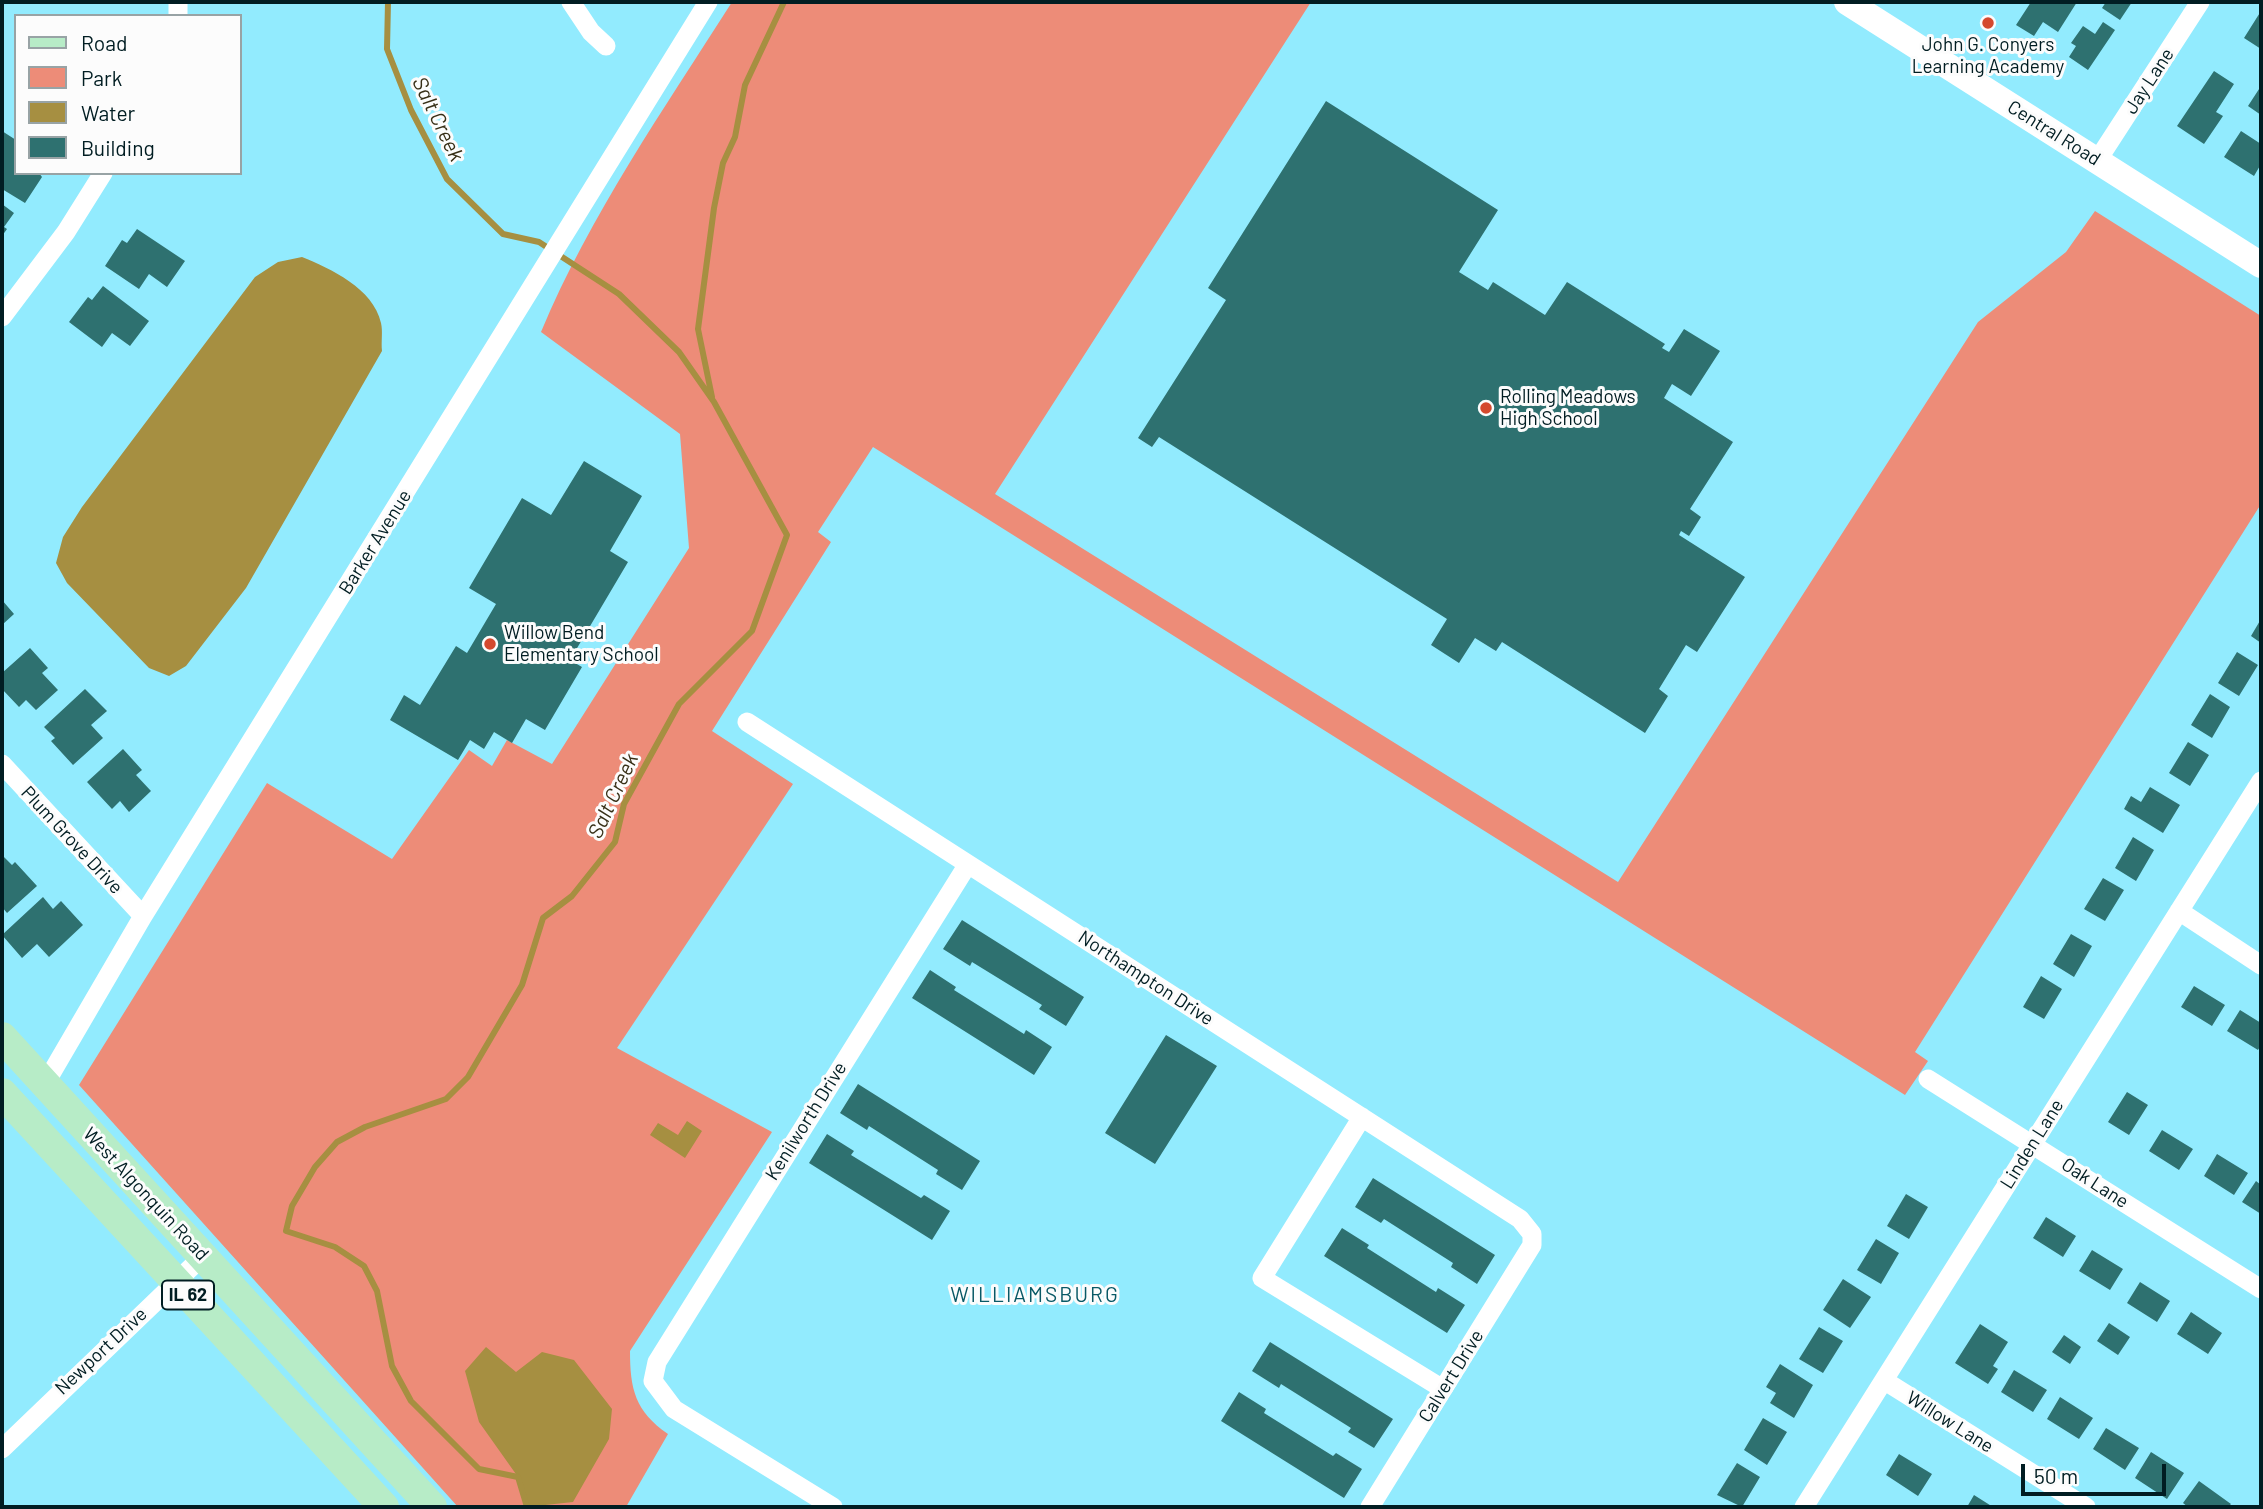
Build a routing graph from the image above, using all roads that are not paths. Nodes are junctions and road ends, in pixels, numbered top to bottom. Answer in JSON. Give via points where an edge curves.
{"nodes":[{"id":1,"x":570,"y":2,"type":"edge"},
{"id":2,"x":708,"y":2,"type":"edge"},
{"id":3,"x":1847,"y":2,"type":"edge"},
{"id":4,"x":2200,"y":2,"type":"edge"},
{"id":5,"x":606,"y":46,"type":"dead end"},
{"id":6,"x":2097,"y":161,"type":"junction"},
{"id":7,"x":102,"y":175,"type":"edge"},
{"id":8,"x":2261,"y":265,"type":"edge"},
{"id":9,"x":2,"y":317,"type":"edge"},
{"id":10,"x":747,"y":722,"type":"dead end"},
{"id":11,"x":2,"y":764,"type":"edge"},
{"id":12,"x":2261,"y":781,"type":"edge"},
{"id":13,"x":968,"y":864,"type":"junction"},
{"id":14,"x":2179,"y":911,"type":"junction"},
{"id":15,"x":143,"y":916,"type":"junction"},
{"id":16,"x":2261,"y":964,"type":"edge"},
{"id":17,"x":2,"y":1037,"type":"edge"},
{"id":18,"x":1928,"y":1079,"type":"dead end"},
{"id":19,"x":45,"y":1084,"type":"junction"},
{"id":20,"x":2,"y":1094,"type":"edge"},
{"id":21,"x":1362,"y":1117,"type":"junction"},
{"id":22,"x":2032,"y":1143,"type":"junction"},
{"id":23,"x":1532,"y":1245,"type":"joint"},
{"id":24,"x":203,"y":1256,"type":"junction"},
{"id":25,"x":176,"y":1282,"type":"junction"},
{"id":26,"x":2261,"y":1289,"type":"edge"},
{"id":27,"x":1885,"y":1381,"type":"junction"},
{"id":28,"x":1443,"y":1388,"type":"junction"},
{"id":29,"x":2,"y":1449,"type":"edge"},
{"id":30,"x":384,"y":1507,"type":"edge"},
{"id":31,"x":432,"y":1507,"type":"edge"},
{"id":32,"x":833,"y":1507,"type":"edge"},
{"id":33,"x":1370,"y":1507,"type":"edge"},
{"id":34,"x":1804,"y":1507,"type":"edge"},
{"id":35,"x":2086,"y":1507,"type":"edge"}],
"edges":[{"from":1,"to":5,"type":"street"},
{"from":2,"to":15,"type":"street","name":"Barker Avenue"},
{"from":3,"to":6,"type":"street","name":"Central Road"},
{"from":4,"to":6,"type":"street","name":"Jay Lane"},
{"from":6,"to":8,"type":"street","name":"Central Road"},
{"from":7,"to":9,"type":"street","via":[[66,232]]},
{"from":10,"to":13,"type":"street","name":"Northampton Drive"},
{"from":11,"to":15,"type":"street","name":"Plum Grove Drive"},
{"from":12,"to":14,"type":"street","name":"Linden Lane"},
{"from":13,"to":21,"type":"street","name":"Northampton Drive"},
{"from":13,"to":32,"type":"street","name":"Kenilworth Drive","via":[[666,1344],[653,1381],[674,1409]]},
{"from":14,"to":16,"type":"street"},
{"from":14,"to":22,"type":"street","name":"Linden Lane"},
{"from":15,"to":19,"type":"street","name":"Barker Avenue"},
{"from":17,"to":19,"type":"main road","name":"West Algonquin Road","number":"IL 62"},
{"from":18,"to":22,"type":"street","name":"Oak Lane"},
{"from":19,"to":24,"type":"main road","name":"West Algonquin Road","number":"IL 62"},
{"from":20,"to":25,"type":"main road","name":"West Algonquin Road","number":"IL 62"},
{"from":21,"to":23,"type":"street","name":"Northampton Drive","via":[[1520,1219],[1532,1234]]},
{"from":21,"to":28,"type":"street","via":[[1262,1278]]},
{"from":22,"to":26,"type":"street","name":"Oak Lane"},
{"from":22,"to":27,"type":"street","name":"Linden Lane"},
{"from":23,"to":28,"type":"street","name":"Calvert Drive"},
{"from":24,"to":25,"type":"street","name":"Newport Drive"},
{"from":24,"to":31,"type":"main road","name":"West Algonquin Road","number":"IL 62"},
{"from":25,"to":29,"type":"street","name":"Newport Drive"},
{"from":25,"to":30,"type":"main road","name":"West Algonquin Road","number":"IL 62"},
{"from":27,"to":34,"type":"street","name":"Linden Lane"},
{"from":27,"to":35,"type":"street","name":"Willow Lane"},
{"from":28,"to":33,"type":"street","name":"Calvert Drive"}]}
